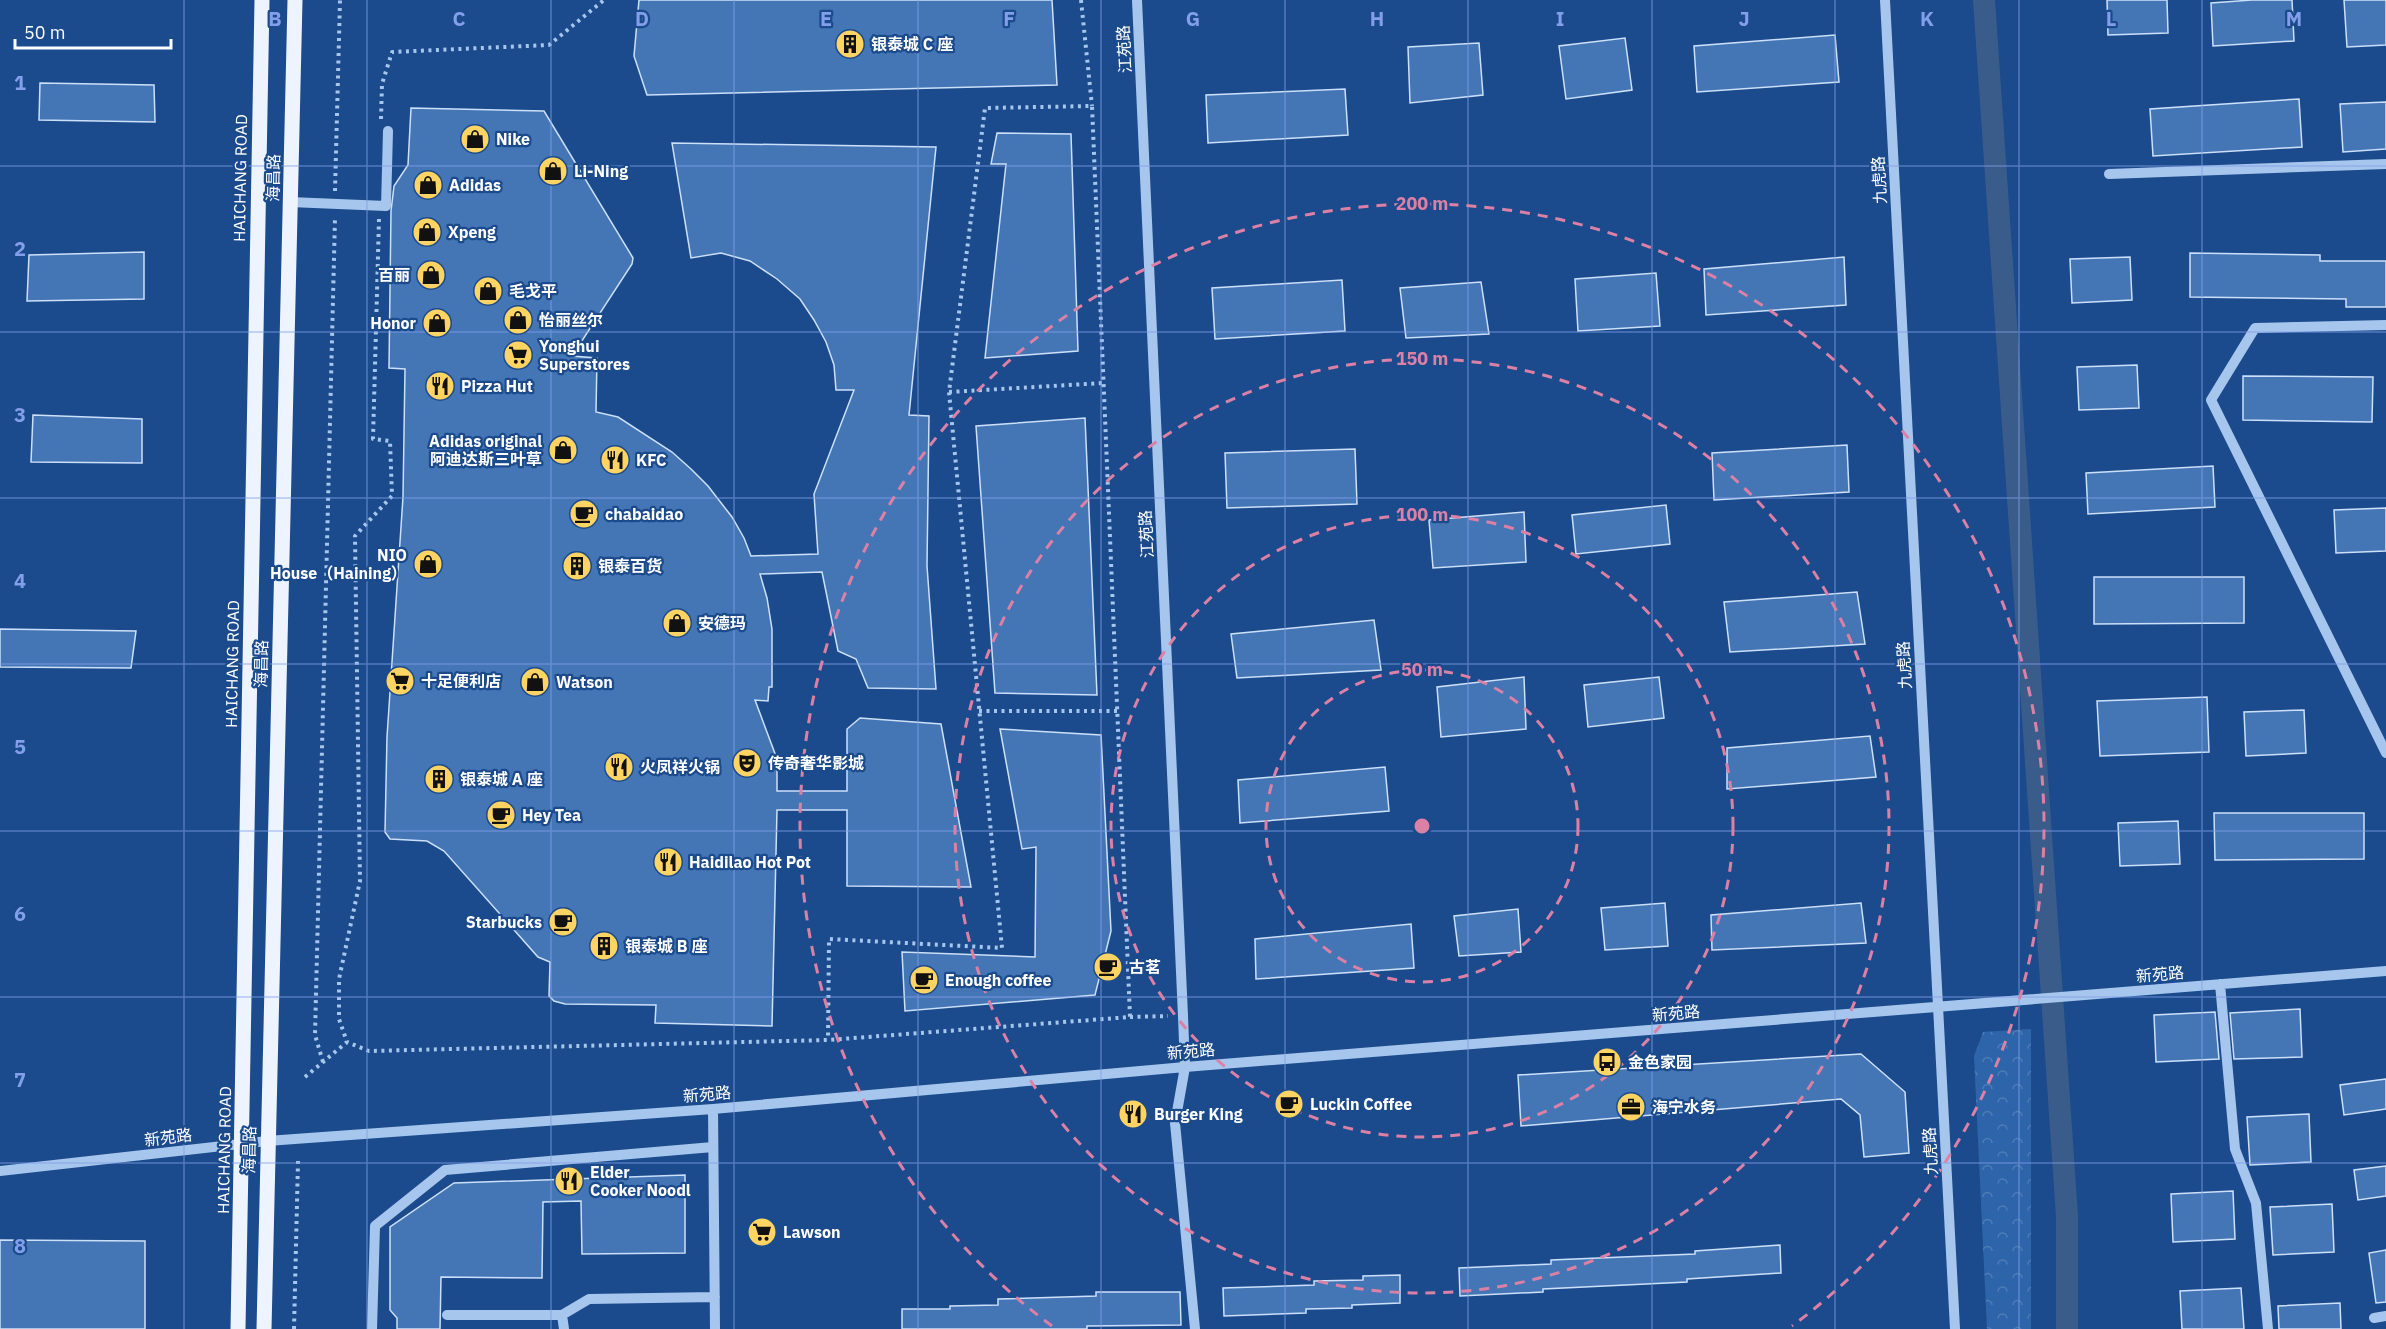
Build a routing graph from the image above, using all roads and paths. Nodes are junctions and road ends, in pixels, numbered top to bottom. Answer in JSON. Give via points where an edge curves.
{"nodes":[{"id":1,"x":262,"y":0,"type":"edge"},
{"id":2,"x":295,"y":0,"type":"edge"},
{"id":3,"x":340,"y":0,"type":"edge"},
{"id":4,"x":604,"y":0,"type":"edge"},
{"id":5,"x":1081,"y":0,"type":"edge"},
{"id":6,"x":1137,"y":0,"type":"edge"},
{"id":7,"x":1885,"y":0,"type":"edge"},
{"id":8,"x":1092,"y":106,"type":"junction"},
{"id":9,"x":385,"y":130,"type":"joint"},
{"id":10,"x":2386,"y":164,"type":"edge"},
{"id":11,"x":2109,"y":174,"type":"dead end"},
{"id":12,"x":290,"y":202,"type":"junction"},
{"id":13,"x":335,"y":204,"type":"junction"},
{"id":14,"x":379,"y":206,"type":"junction"},
{"id":15,"x":2386,"y":325,"type":"edge"},
{"id":16,"x":1103,"y":382,"type":"junction"},
{"id":17,"x":949,"y":392,"type":"junction"},
{"id":18,"x":979,"y":711,"type":"junction"},
{"id":19,"x":1117,"y":711,"type":"junction"},
{"id":20,"x":2386,"y":753,"type":"edge"},
{"id":21,"x":2386,"y":971,"type":"edge"},
{"id":22,"x":2220,"y":984,"type":"junction"},
{"id":23,"x":1937,"y":1007,"type":"junction"},
{"id":24,"x":1183,"y":1016,"type":"junction"},
{"id":25,"x":1130,"y":1017,"type":"junction"},
{"id":26,"x":828,"y":1040,"type":"junction"},
{"id":27,"x":347,"y":1042,"type":"junction"},
{"id":28,"x":323,"y":1062,"type":"junction"},
{"id":29,"x":1185,"y":1067,"type":"junction"},
{"id":30,"x":305,"y":1077,"type":"dead end"},
{"id":31,"x":713,"y":1109,"type":"junction"},
{"id":32,"x":267,"y":1141,"type":"junction"},
{"id":33,"x":242,"y":1143,"type":"junction"},
{"id":34,"x":713,"y":1147,"type":"junction"},
{"id":35,"x":298,"y":1161,"type":"dead end"},
{"id":36,"x":0,"y":1171,"type":"edge"},
{"id":37,"x":715,"y":1297,"type":"junction"},
{"id":38,"x":447,"y":1315,"type":"dead end"},
{"id":39,"x":562,"y":1315,"type":"junction"},
{"id":40,"x":2386,"y":1316,"type":"edge"},
{"id":41,"x":2374,"y":1318,"type":"dead end"},
{"id":42,"x":238,"y":1329,"type":"edge"},
{"id":43,"x":264,"y":1329,"type":"edge"},
{"id":44,"x":294,"y":1329,"type":"edge"},
{"id":45,"x":372,"y":1329,"type":"edge"},
{"id":46,"x":564,"y":1329,"type":"edge"},
{"id":47,"x":715,"y":1329,"type":"edge"},
{"id":48,"x":1195,"y":1329,"type":"edge"},
{"id":49,"x":1955,"y":1329,"type":"edge"},
{"id":50,"x":2268,"y":1329,"type":"edge"}],
"edges":[{"from":1,"to":33,"type":"main road","name":"HAICHANG ROAD"},
{"from":2,"to":12,"type":"main road","name":"海昌路"},
{"from":3,"to":13,"type":"path"},
{"from":4,"to":9,"type":"path","via":[[549,45],[392,52],[382,84]]},
{"from":5,"to":8,"type":"path"},
{"from":6,"to":24,"type":"street","name":"江苑路"},
{"from":7,"to":23,"type":"street","name":"九虎路"},
{"from":8,"to":16,"type":"path"},
{"from":8,"to":17,"type":"path","via":[[985,108]]},
{"from":9,"to":14,"type":"street","via":[[386,206]]},
{"from":10,"to":11,"type":"street"},
{"from":12,"to":13,"type":"street"},
{"from":12,"to":32,"type":"main road","name":"海昌路"},
{"from":13,"to":14,"type":"street"},
{"from":13,"to":28,"type":"path","via":[[315,1035]]},
{"from":14,"to":27,"type":"path","via":[[373,440],[390,441],[392,496],[355,536],[360,881],[339,979],[339,1019]]},
{"from":15,"to":20,"type":"street","via":[[2255,328],[2211,400]]},
{"from":16,"to":17,"type":"path"},
{"from":16,"to":19,"type":"path"},
{"from":17,"to":18,"type":"path"},
{"from":18,"to":19,"type":"path"},
{"from":18,"to":26,"type":"path","via":[[1002,948],[829,939]]},
{"from":19,"to":25,"type":"path"},
{"from":21,"to":22,"type":"street","name":"新苑路"},
{"from":22,"to":23,"type":"street","name":"新苑路"},
{"from":22,"to":50,"type":"street","via":[[2235,1149],[2256,1203]]},
{"from":23,"to":29,"type":"street","name":"新苑路"},
{"from":23,"to":49,"type":"street","name":"九虎路"},
{"from":24,"to":25,"type":"path"},
{"from":24,"to":29,"type":"street","name":"江苑路"},
{"from":25,"to":26,"type":"path"},
{"from":26,"to":27,"type":"path","via":[[369,1051]]},
{"from":27,"to":28,"type":"path"},
{"from":28,"to":30,"type":"path"},
{"from":29,"to":31,"type":"street","name":"新苑路"},
{"from":29,"to":48,"type":"street","name":"江苑路","via":[[1175,1123]]},
{"from":31,"to":32,"type":"street","name":"新苑路"},
{"from":31,"to":34,"type":"street"},
{"from":32,"to":33,"type":"street","name":"新苑路"},
{"from":32,"to":43,"type":"main road","name":"海昌路"},
{"from":33,"to":36,"type":"street","name":"新苑路"},
{"from":33,"to":42,"type":"main road","name":"HAICHANG ROAD"},
{"from":34,"to":37,"type":"street"},
{"from":34,"to":45,"type":"street","via":[[445,1170],[375,1226]]},
{"from":35,"to":44,"type":"path"},
{"from":37,"to":39,"type":"street","via":[[589,1299]]},
{"from":37,"to":47,"type":"street"},
{"from":38,"to":39,"type":"street"},
{"from":39,"to":46,"type":"street"},
{"from":40,"to":41,"type":"street"}]}
